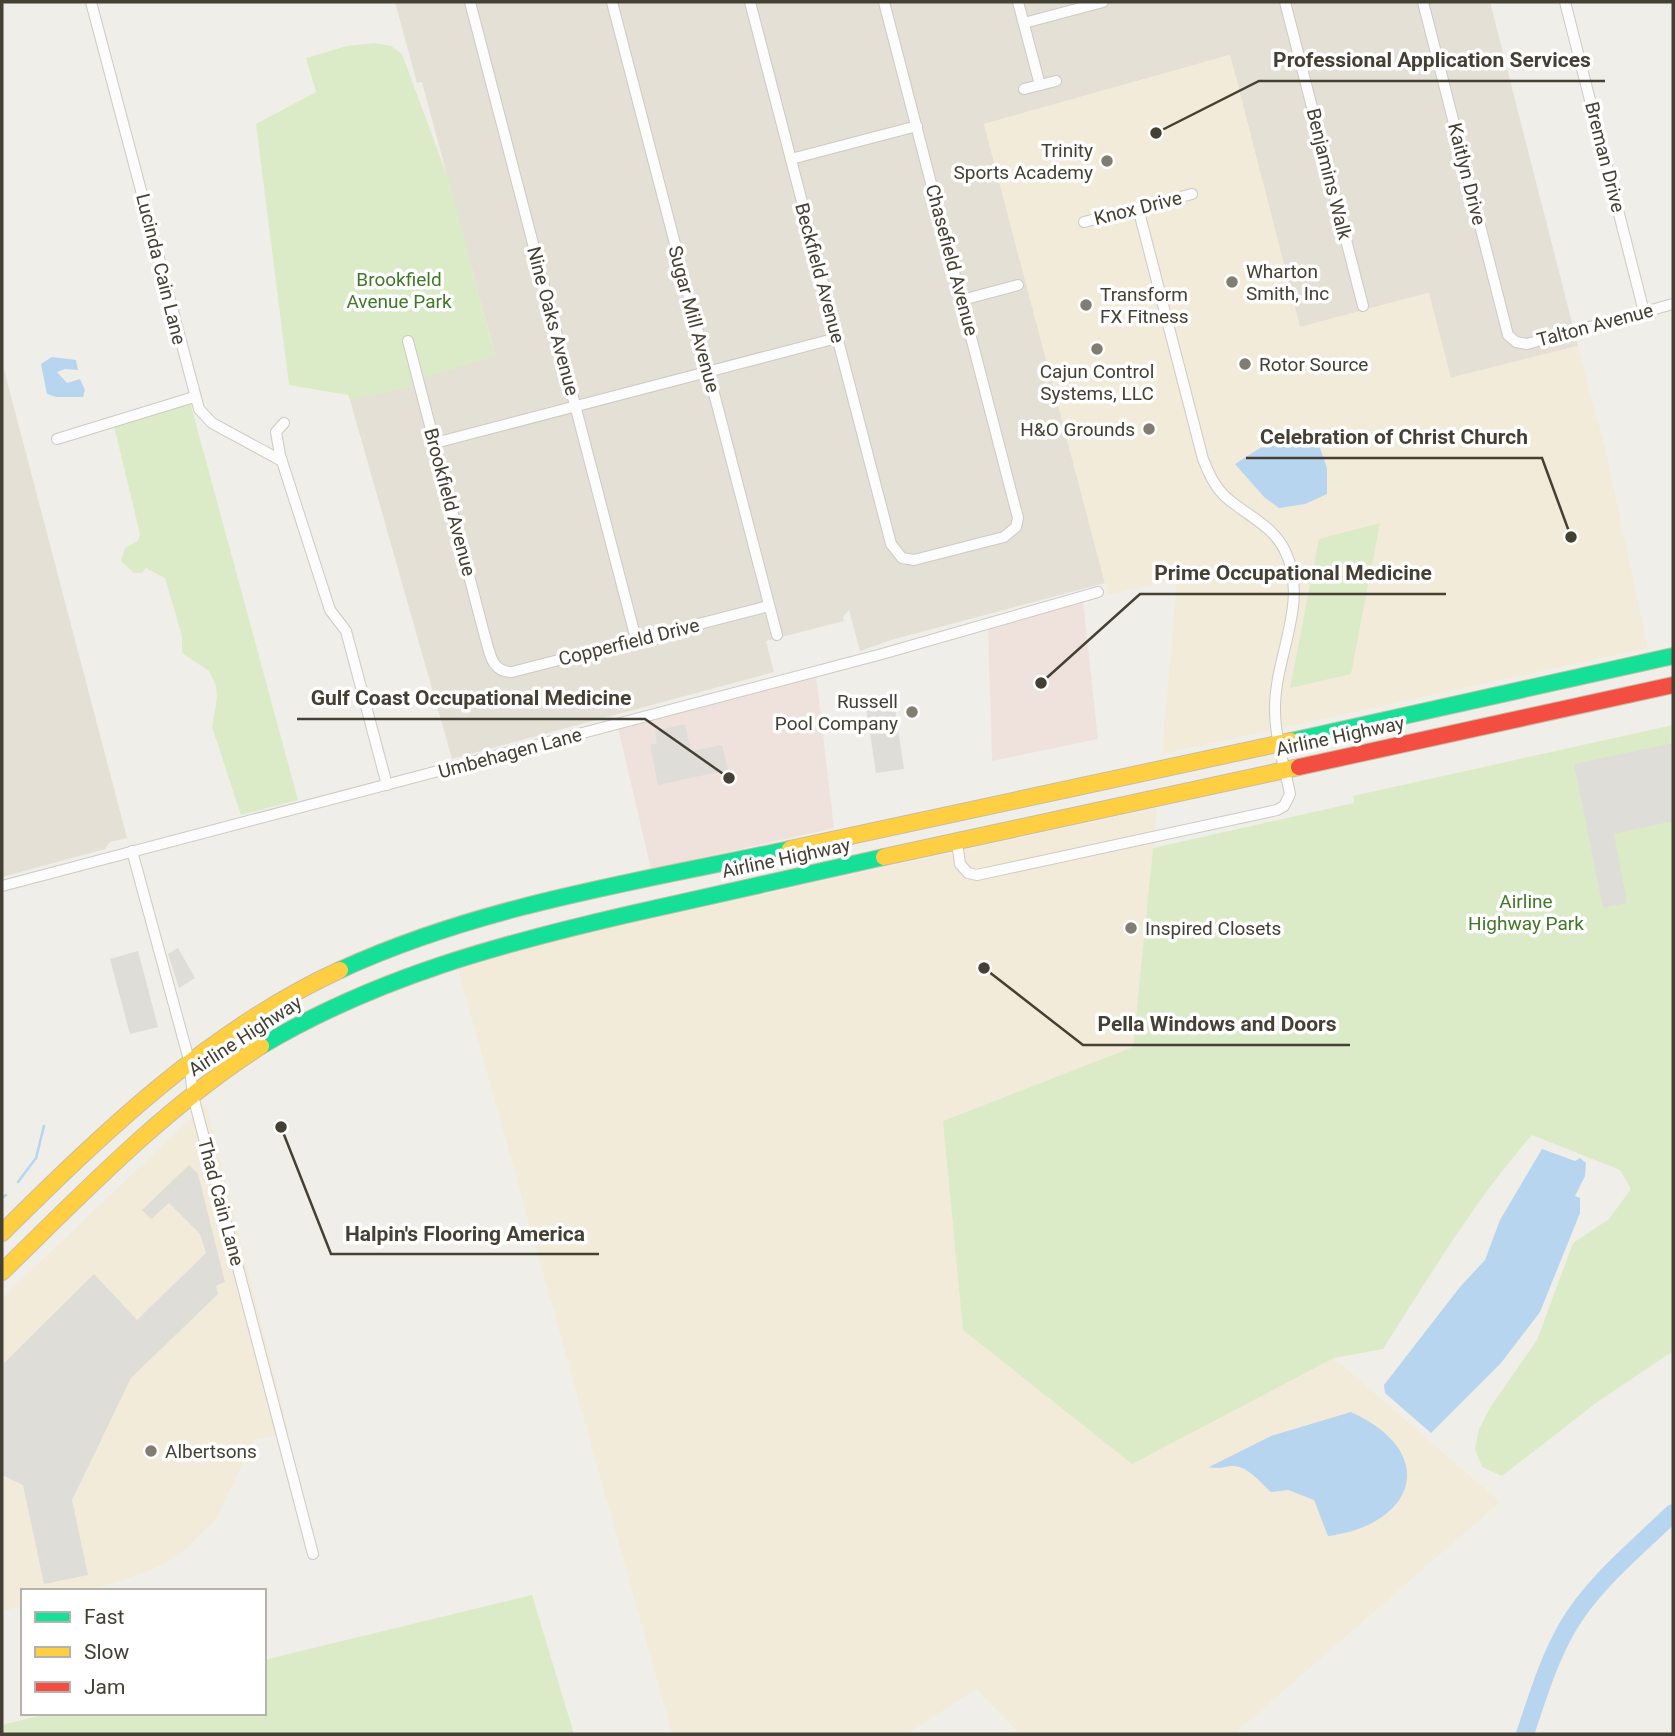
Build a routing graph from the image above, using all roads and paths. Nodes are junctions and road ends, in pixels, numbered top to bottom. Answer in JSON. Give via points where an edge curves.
{"nodes":[{"id":1,"x":91,"y":2,"type":"edge"},
{"id":2,"x":470,"y":2,"type":"edge"},
{"id":3,"x":612,"y":2,"type":"edge"},
{"id":4,"x":750,"y":2,"type":"edge"},
{"id":5,"x":884,"y":2,"type":"edge"},
{"id":6,"x":1018,"y":2,"type":"edge"},
{"id":7,"x":1103,"y":2,"type":"edge"},
{"id":8,"x":1285,"y":2,"type":"edge"},
{"id":9,"x":1423,"y":2,"type":"edge"},
{"id":10,"x":1565,"y":2,"type":"edge"},
{"id":11,"x":1024,"y":23,"type":"junction"},
{"id":12,"x":1056,"y":81,"type":"dead end"},
{"id":13,"x":1040,"y":85,"type":"junction"},
{"id":14,"x":1024,"y":89,"type":"dead end"},
{"id":15,"x":917,"y":126,"type":"junction"},
{"id":16,"x":791,"y":159,"type":"junction"},
{"id":17,"x":1192,"y":194,"type":"dead end"},
{"id":18,"x":1138,"y":208,"type":"junction"},
{"id":19,"x":1084,"y":222,"type":"dead end"},
{"id":20,"x":1018,"y":285,"type":"dead end"},
{"id":21,"x":962,"y":300,"type":"junction"},
{"id":22,"x":1673,"y":304,"type":"edge"},
{"id":23,"x":1363,"y":306,"type":"dead end"},
{"id":24,"x":1644,"y":312,"type":"junction"},
{"id":25,"x":837,"y":338,"type":"junction"},
{"id":26,"x":408,"y":341,"type":"dead end"},
{"id":27,"x":1516,"y":342,"type":"joint"},
{"id":28,"x":707,"y":372,"type":"junction"},
{"id":29,"x":194,"y":397,"type":"junction"},
{"id":30,"x":575,"y":406,"type":"junction"},
{"id":31,"x":284,"y":423,"type":"dead end"},
{"id":32,"x":57,"y":439,"type":"dead end"},
{"id":33,"x":435,"y":443,"type":"junction"},
{"id":34,"x":282,"y":461,"type":"junction"},
{"id":35,"x":891,"y":544,"type":"joint"},
{"id":36,"x":1098,"y":592,"type":"dead end"},
{"id":37,"x":769,"y":606,"type":"junction"},
{"id":38,"x":777,"y":635,"type":"dead end"},
{"id":39,"x":636,"y":639,"type":"junction"},
{"id":40,"x":1673,"y":656,"type":"edge"},
{"id":41,"x":1654,"y":660,"type":"junction"},
{"id":42,"x":492,"y":662,"type":"joint"},
{"id":43,"x":1666,"y":686,"type":"edge"},
{"id":44,"x":1280,"y":742,"type":"junction"},
{"id":45,"x":1285,"y":769,"type":"junction"},
{"id":46,"x":387,"y":785,"type":"junction"},
{"id":47,"x":877,"y":831,"type":"junction"},
{"id":48,"x":957,"y":842,"type":"junction"},
{"id":49,"x":132,"y":851,"type":"junction"},
{"id":50,"x":2,"y":886,"type":"edge"},
{"id":51,"x":679,"y":903,"type":"junction"},
{"id":52,"x":189,"y":1060,"type":"junction"},
{"id":53,"x":154,"y":1088,"type":"junction"},
{"id":54,"x":193,"y":1096,"type":"junction"},
{"id":55,"x":50,"y":1226,"type":"junction"},
{"id":56,"x":2,"y":1233,"type":"edge"},
{"id":57,"x":2,"y":1272,"type":"edge"},
{"id":58,"x":313,"y":1554,"type":"dead end"}],
"edges":[{"from":1,"to":29,"type":"street","name":"Lucinda Cain Lane"},
{"from":2,"to":30,"type":"street","name":"Nine Oaks Avenue"},
{"from":3,"to":28,"type":"street","name":"Sugar Mill Avenue"},
{"from":4,"to":16,"type":"street","name":"Beckfield Avenue"},
{"from":5,"to":15,"type":"street","name":"Chasefield Avenue"},
{"from":6,"to":11,"type":"street"},
{"from":7,"to":11,"type":"street"},
{"from":8,"to":23,"type":"street","name":"Benjamins Walk"},
{"from":9,"to":27,"type":"street","name":"Kaitlyn Drive","via":[[1506,331]]},
{"from":10,"to":24,"type":"street","name":"Breman Drive"},
{"from":11,"to":13,"type":"street"},
{"from":12,"to":13,"type":"street"},
{"from":13,"to":14,"type":"street"},
{"from":15,"to":16,"type":"street"},
{"from":15,"to":21,"type":"street","name":"Chasefield Avenue"},
{"from":16,"to":25,"type":"street","name":"Beckfield Avenue"},
{"from":17,"to":18,"type":"street","name":"Knox Drive"},
{"from":18,"to":19,"type":"street","name":"Knox Drive"},
{"from":18,"to":44,"type":"street","via":[[1213,483],[1227,499],[1273,532],[1286,551],[1294,576],[1274,709]]},
{"from":20,"to":21,"type":"street"},
{"from":21,"to":35,"type":"street","name":"Chasefield Avenue","via":[[1018,518],[1004,537],[919,559],[902,558]]},
{"from":22,"to":24,"type":"street","name":"Talton Avenue"},
{"from":24,"to":27,"type":"street","name":"Talton Avenue","via":[[1536,342]]},
{"from":25,"to":28,"type":"street"},
{"from":25,"to":35,"type":"street","name":"Beckfield Avenue"},
{"from":26,"to":33,"type":"street","name":"Brookfield Avenue"},
{"from":28,"to":30,"type":"street"},
{"from":28,"to":37,"type":"street","name":"Sugar Mill Avenue"},
{"from":29,"to":32,"type":"street"},
{"from":29,"to":34,"type":"street","via":[[212,423]]},
{"from":30,"to":33,"type":"street"},
{"from":30,"to":39,"type":"street","name":"Nine Oaks Avenue"},
{"from":31,"to":34,"type":"street","via":[[276,432]]},
{"from":33,"to":42,"type":"street","name":"Brookfield Avenue"},
{"from":34,"to":46,"type":"street","via":[[330,610],[346,631]]},
{"from":36,"to":46,"type":"street","name":"Umbehagen Lane"},
{"from":37,"to":38,"type":"street","name":"Sugar Mill Avenue"},
{"from":37,"to":39,"type":"street","name":"Copperfield Drive"},
{"from":39,"to":42,"type":"street","name":"Copperfield Drive","via":[[512,672]]},
{"from":40,"to":41,"type":"highway","name":"Airline Highway"},
{"from":41,"to":43,"type":"highway"},
{"from":41,"to":44,"type":"highway","name":"Airline Highway"},
{"from":43,"to":45,"type":"highway","name":"Airline Highway"},
{"from":44,"to":45,"type":"street"},
{"from":44,"to":47,"type":"highway","name":"Airline Highway"},
{"from":45,"to":48,"type":"highway","name":"Airline Highway"},
{"from":45,"to":48,"type":"street","via":[[1290,794],[1284,807],[1240,818],[977,875],[960,864]]},
{"from":46,"to":49,"type":"street","name":"Umbehagen Lane"},
{"from":47,"to":51,"type":"highway","via":[[815,852],[686,881],[678,888]]},
{"from":47,"to":52,"type":"highway","name":"Airline Highway","via":[[479,919],[413,940],[337,971],[257,1014]]},
{"from":48,"to":51,"type":"highway","name":"Airline Highway"},
{"from":49,"to":50,"type":"street","name":"Umbehagen Lane"},
{"from":49,"to":52,"type":"street","name":"Thad Cain Lane"},
{"from":51,"to":54,"type":"highway","name":"Airline Highway","via":[[486,947],[373,987],[297,1024]]},
{"from":52,"to":53,"type":"highway","name":"Airline Highway"},
{"from":52,"to":54,"type":"street","name":"Thad Cain Lane"},
{"from":53,"to":55,"type":"highway","via":[[55,1198],[46,1213]]},
{"from":53,"to":56,"type":"highway","name":"Airline Highway"},
{"from":54,"to":55,"type":"highway","name":"Airline Highway"},
{"from":54,"to":58,"type":"street","name":"Thad Cain Lane"},
{"from":55,"to":57,"type":"highway","name":"Airline Highway"}]}
